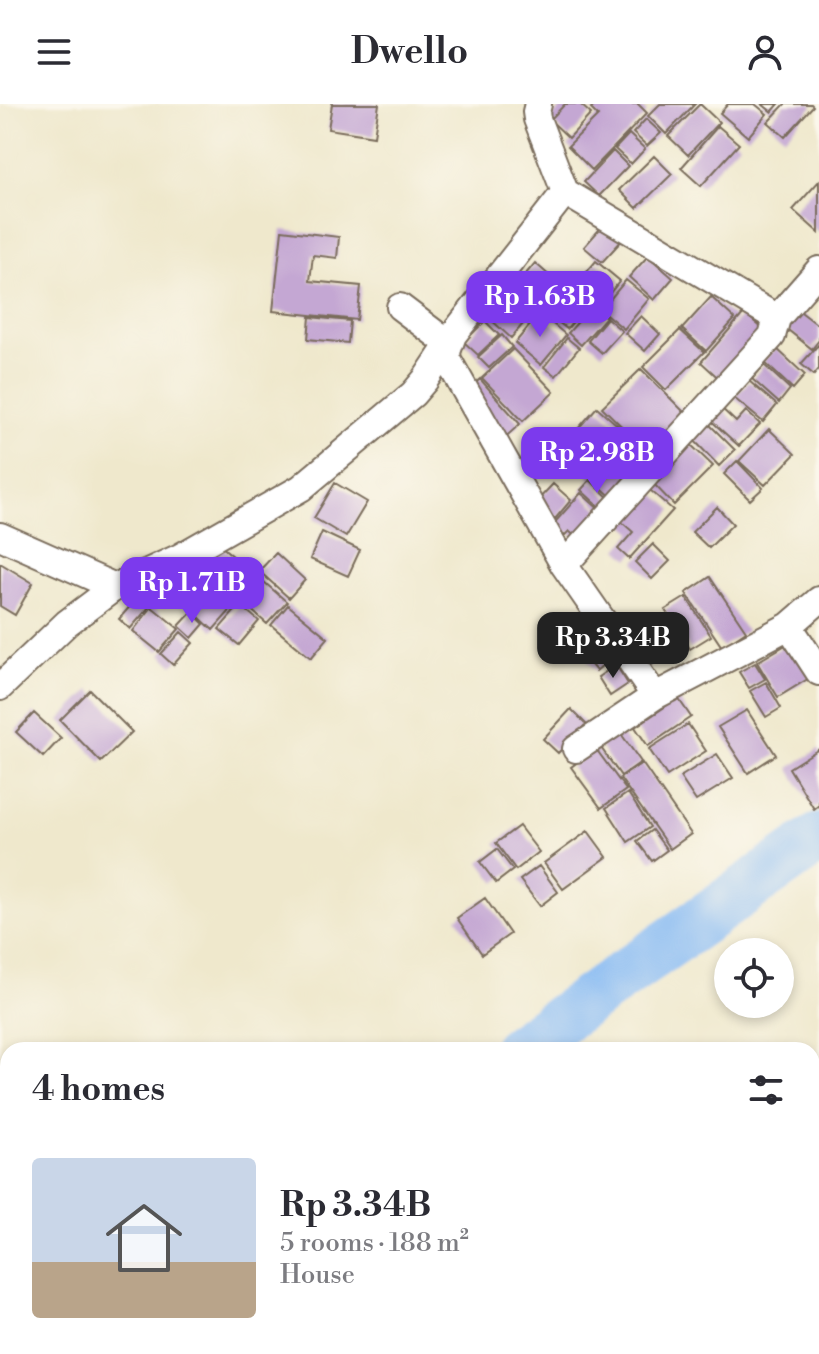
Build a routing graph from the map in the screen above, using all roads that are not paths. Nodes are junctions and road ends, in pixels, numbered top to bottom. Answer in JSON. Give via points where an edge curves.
{"nodes":[{"id":1,"x":538,"y":104,"type":"edge"},
{"id":2,"x":565,"y":192,"type":"junction"},
{"id":3,"x":819,"y":270,"type":"edge"},
{"id":4,"x":400,"y":307,"type":"dead end"},
{"id":5,"x":777,"y":318,"type":"junction"},
{"id":6,"x":449,"y":344,"type":"junction"},
{"id":7,"x":0,"y":536,"type":"edge"},
{"id":8,"x":564,"y":565,"type":"junction"},
{"id":9,"x":115,"y":587,"type":"junction"},
{"id":10,"x":819,"y":600,"type":"edge"},
{"id":11,"x":789,"y":626,"type":"junction"},
{"id":12,"x":819,"y":672,"type":"edge"},
{"id":13,"x":0,"y":687,"type":"edge"},
{"id":14,"x":655,"y":696,"type":"junction"},
{"id":15,"x":576,"y":749,"type":"dead end"}],
"edges":[{"from":1,"to":2,"type":"street","via":[[537,119]]},
{"from":2,"to":5,"type":"street"},
{"from":2,"to":6,"type":"street"},
{"from":3,"to":5,"type":"street"},
{"from":4,"to":6,"type":"street"},
{"from":5,"to":8,"type":"street","via":[[772,336]]},
{"from":6,"to":8,"type":"street","via":[[448,360]]},
{"from":6,"to":9,"type":"street","via":[[413,394],[301,488],[180,557]]},
{"from":7,"to":9,"type":"street"},
{"from":8,"to":14,"type":"street"},
{"from":9,"to":13,"type":"street","via":[[67,623]]},
{"from":10,"to":11,"type":"street"},
{"from":11,"to":12,"type":"street"},
{"from":11,"to":14,"type":"street"},
{"from":14,"to":15,"type":"street"}]}
